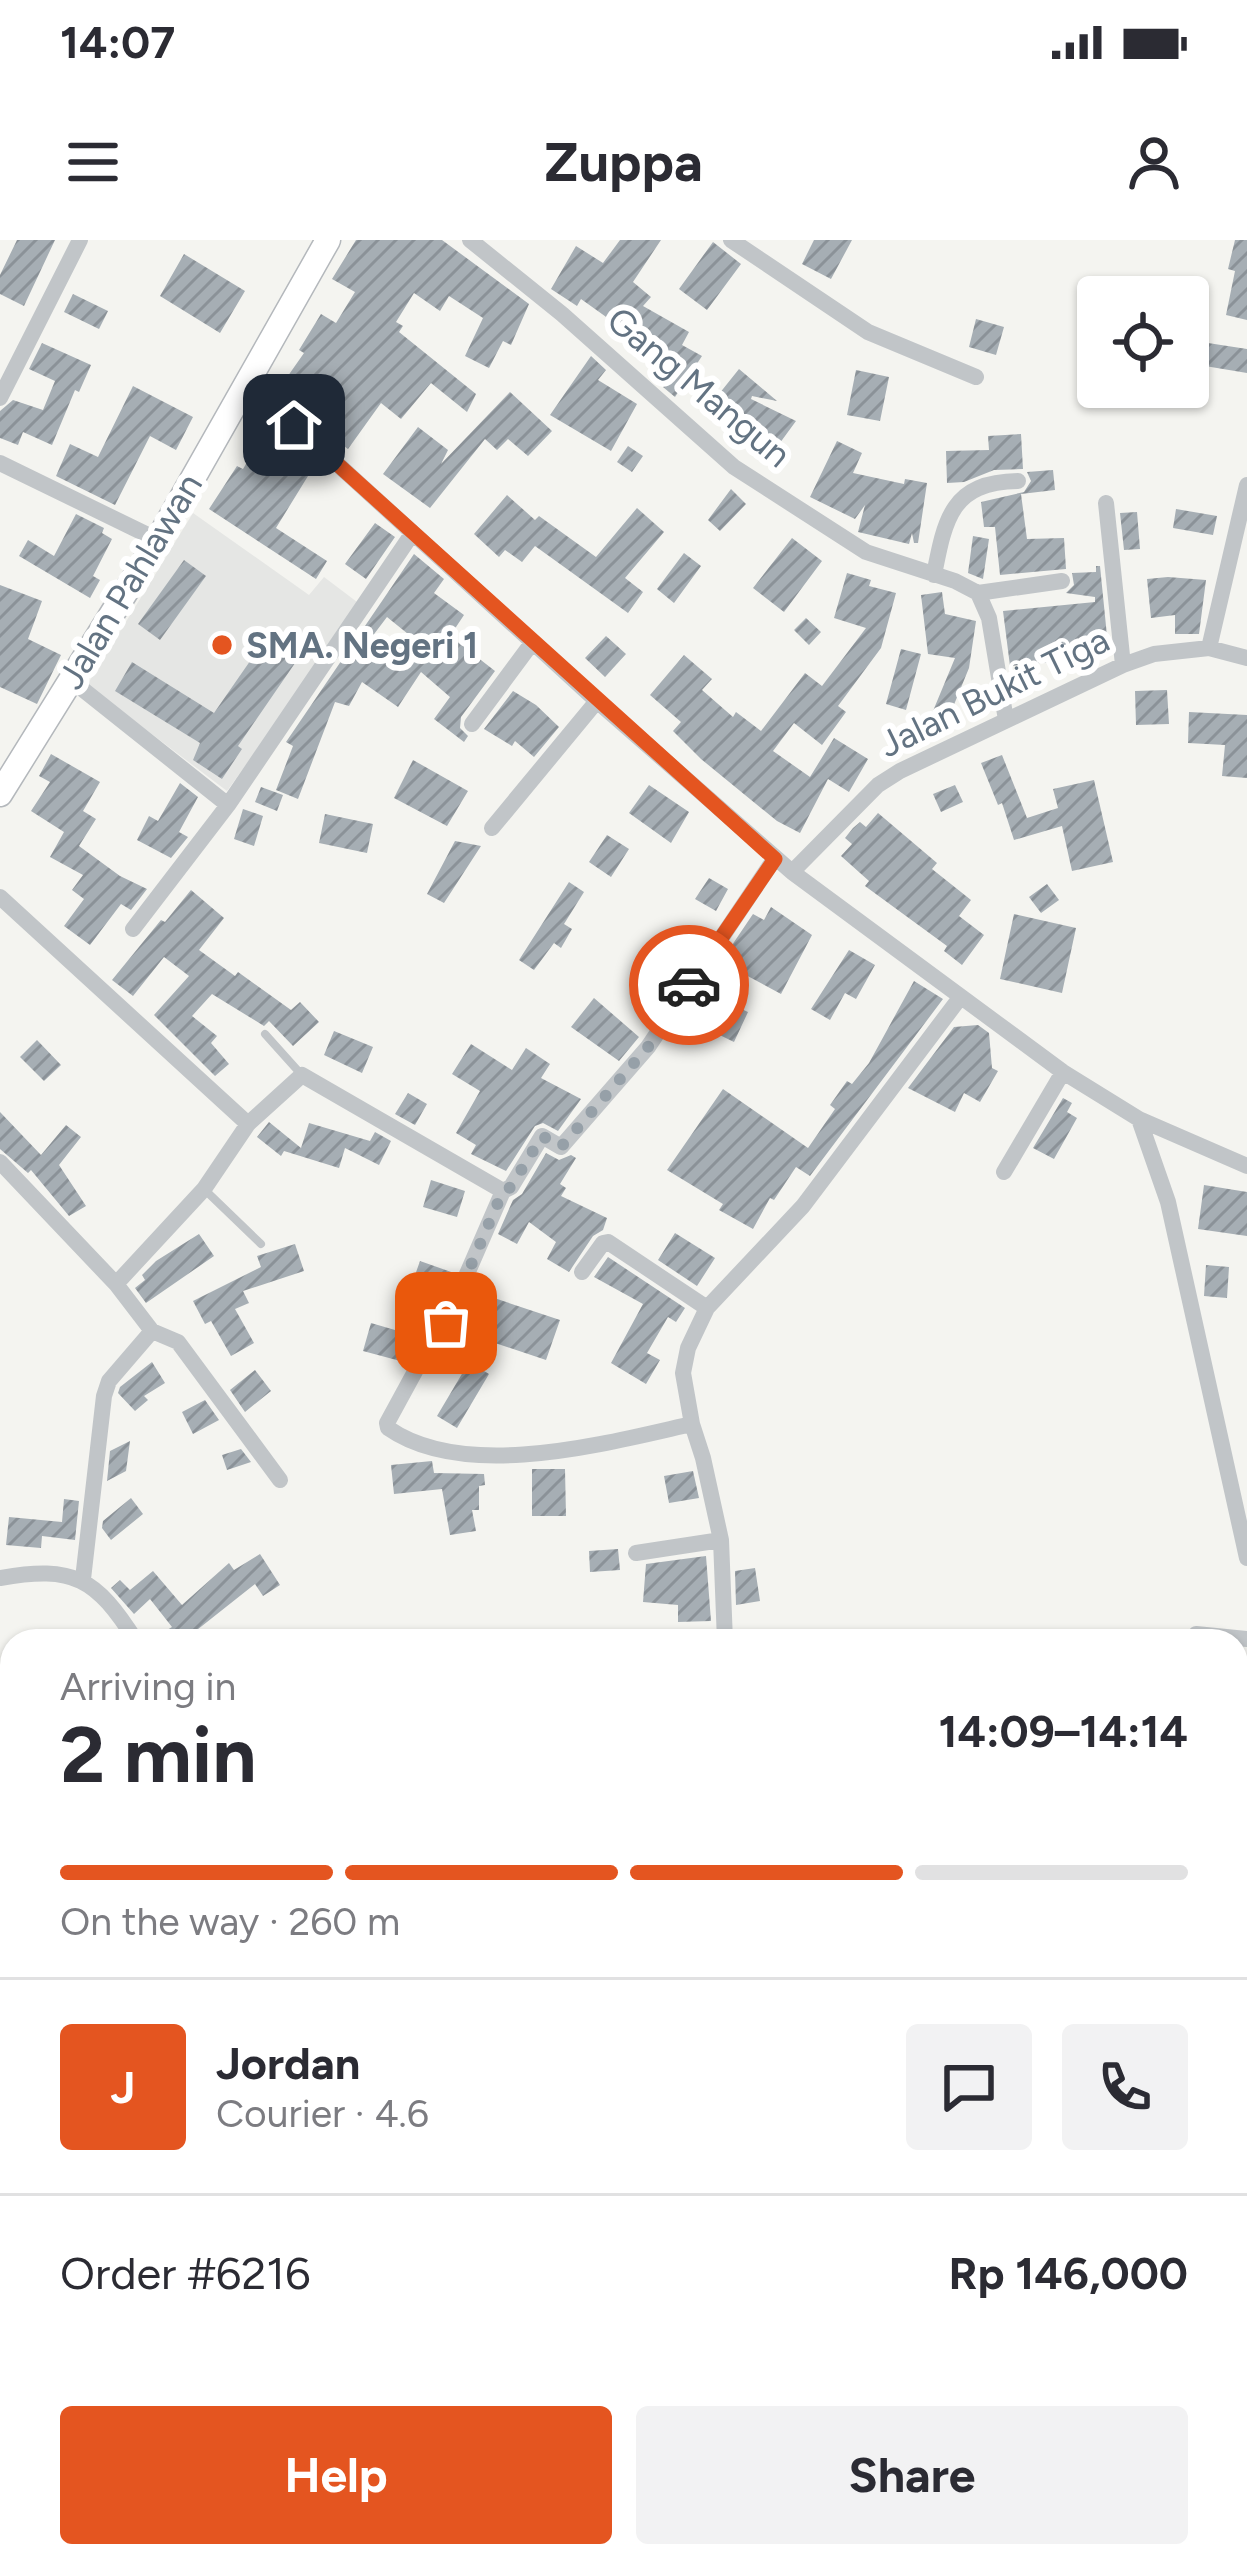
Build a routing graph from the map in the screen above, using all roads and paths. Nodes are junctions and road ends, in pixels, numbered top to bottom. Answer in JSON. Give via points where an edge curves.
{"nodes":[{"id":1,"x":80,"y":240,"type":"edge"},
{"id":2,"x":328,"y":240,"type":"edge"},
{"id":3,"x":470,"y":240,"type":"edge"},
{"id":4,"x":731,"y":240,"type":"edge"},
{"id":5,"x":976,"y":377,"type":"dead end"},
{"id":6,"x":257,"y":391,"type":"junction"},
{"id":7,"x":0,"y":398,"type":"edge"},
{"id":8,"x":0,"y":464,"type":"edge"},
{"id":9,"x":1018,"y":481,"type":"dead end"},
{"id":10,"x":1247,"y":485,"type":"edge"},
{"id":11,"x":1106,"y":503,"type":"dead end"},
{"id":12,"x":412,"y":534,"type":"junction"},
{"id":13,"x":158,"y":539,"type":"junction"},
{"id":14,"x":934,"y":575,"type":"junction"},
{"id":15,"x":1062,"y":581,"type":"dead end"},
{"id":16,"x":978,"y":593,"type":"junction"},
{"id":17,"x":1210,"y":648,"type":"junction"},
{"id":18,"x":528,"y":650,"type":"junction"},
{"id":19,"x":1247,"y":658,"type":"edge"},
{"id":20,"x":1123,"y":665,"type":"junction"},
{"id":21,"x":71,"y":680,"type":"junction"},
{"id":22,"x":597,"y":701,"type":"junction"},
{"id":23,"x":1006,"y":720,"type":"junction"},
{"id":24,"x":472,"y":724,"type":"dead end"},
{"id":25,"x":0,"y":794,"type":"edge"},
{"id":26,"x":228,"y":805,"type":"junction"},
{"id":27,"x":492,"y":828,"type":"dead end"},
{"id":28,"x":775,"y":859,"type":"junction"},
{"id":29,"x":793,"y":872,"type":"junction"},
{"id":30,"x":0,"y":897,"type":"edge"},
{"id":31,"x":133,"y":929,"type":"dead end"},
{"id":32,"x":959,"y":999,"type":"junction"},
{"id":33,"x":265,"y":1034,"type":"dead end"},
{"id":34,"x":1063,"y":1072,"type":"junction"},
{"id":35,"x":302,"y":1075,"type":"junction"},
{"id":36,"x":1139,"y":1119,"type":"junction"},
{"id":37,"x":248,"y":1124,"type":"junction"},
{"id":38,"x":0,"y":1162,"type":"edge"},
{"id":39,"x":1247,"y":1166,"type":"edge"},
{"id":40,"x":1004,"y":1172,"type":"dead end"},
{"id":41,"x":204,"y":1189,"type":"junction"},
{"id":42,"x":503,"y":1191,"type":"junction"},
{"id":43,"x":262,"y":1244,"type":"dead end"},
{"id":44,"x":582,"y":1272,"type":"dead end"},
{"id":45,"x":116,"y":1284,"type":"junction"},
{"id":46,"x":707,"y":1308,"type":"junction"},
{"id":47,"x":152,"y":1330,"type":"junction"},
{"id":48,"x":692,"y":1424,"type":"junction"},
{"id":49,"x":280,"y":1480,"type":"dead end"},
{"id":50,"x":721,"y":1540,"type":"junction"},
{"id":51,"x":636,"y":1553,"type":"dead end"},
{"id":52,"x":1247,"y":1558,"type":"edge"},
{"id":53,"x":0,"y":1578,"type":"edge"},
{"id":54,"x":82,"y":1579,"type":"junction"},
{"id":55,"x":129,"y":1629,"type":"edge"},
{"id":56,"x":725,"y":1629,"type":"edge"}],
"edges":[{"from":1,"to":7,"type":"street"},
{"from":2,"to":6,"type":"main road","name":"Jalan Pahlawan"},
{"from":3,"to":14,"type":"street","name":"Gang Mangun","via":[[734,466],[866,552]]},
{"from":4,"to":5,"type":"street","via":[[868,332]]},
{"from":6,"to":12,"type":"street"},
{"from":6,"to":13,"type":"main road","name":"Jalan Pahlawan"},
{"from":8,"to":13,"type":"street"},
{"from":9,"to":14,"type":"street","via":[[981,484],[951,512]]},
{"from":10,"to":17,"type":"street"},
{"from":11,"to":20,"type":"street"},
{"from":12,"to":18,"type":"street"},
{"from":12,"to":26,"type":"street"},
{"from":13,"to":21,"type":"main road","name":"Jalan Pahlawan"},
{"from":14,"to":16,"type":"street","name":"Gang Mangun"},
{"from":15,"to":16,"type":"street"},
{"from":16,"to":23,"type":"street"},
{"from":17,"to":19,"type":"street","name":"Jalan Bukit Tiga"},
{"from":17,"to":20,"type":"street","name":"Jalan Bukit Tiga"},
{"from":18,"to":22,"type":"street"},
{"from":18,"to":24,"type":"street"},
{"from":20,"to":23,"type":"street","name":"Jalan Bukit Tiga"},
{"from":21,"to":25,"type":"main road","name":"Jalan Pahlawan"},
{"from":21,"to":26,"type":"street"},
{"from":22,"to":27,"type":"street"},
{"from":22,"to":28,"type":"street"},
{"from":23,"to":29,"type":"street","name":"Jalan Bukit Tiga","via":[[878,785]]},
{"from":26,"to":31,"type":"street"},
{"from":28,"to":29,"type":"street"},
{"from":28,"to":42,"type":"street","via":[[648,1047],[561,1147],[542,1136]]},
{"from":29,"to":32,"type":"street"},
{"from":30,"to":37,"type":"street"},
{"from":32,"to":34,"type":"street"},
{"from":32,"to":46,"type":"street","via":[[803,1206]]},
{"from":33,"to":35,"type":"lane"},
{"from":34,"to":36,"type":"street"},
{"from":34,"to":40,"type":"street"},
{"from":35,"to":37,"type":"street"},
{"from":35,"to":42,"type":"street"},
{"from":36,"to":39,"type":"street"},
{"from":36,"to":52,"type":"street","via":[[1168,1202]]},
{"from":37,"to":41,"type":"street"},
{"from":38,"to":45,"type":"street"},
{"from":41,"to":43,"type":"lane"},
{"from":41,"to":45,"type":"street"},
{"from":42,"to":48,"type":"street","via":[[434,1350],[389,1414],[388,1428],[406,1441],[520,1456]]},
{"from":44,"to":46,"type":"street","via":[[608,1243]]},
{"from":45,"to":47,"type":"street"},
{"from":46,"to":48,"type":"street","via":[[683,1373]]},
{"from":47,"to":49,"type":"street","via":[[178,1342]]},
{"from":47,"to":54,"type":"street","via":[[104,1396]]},
{"from":48,"to":50,"type":"street"},
{"from":50,"to":51,"type":"street"},
{"from":50,"to":56,"type":"street"},
{"from":53,"to":54,"type":"street","via":[[39,1571]]},
{"from":54,"to":55,"type":"street"}]}
